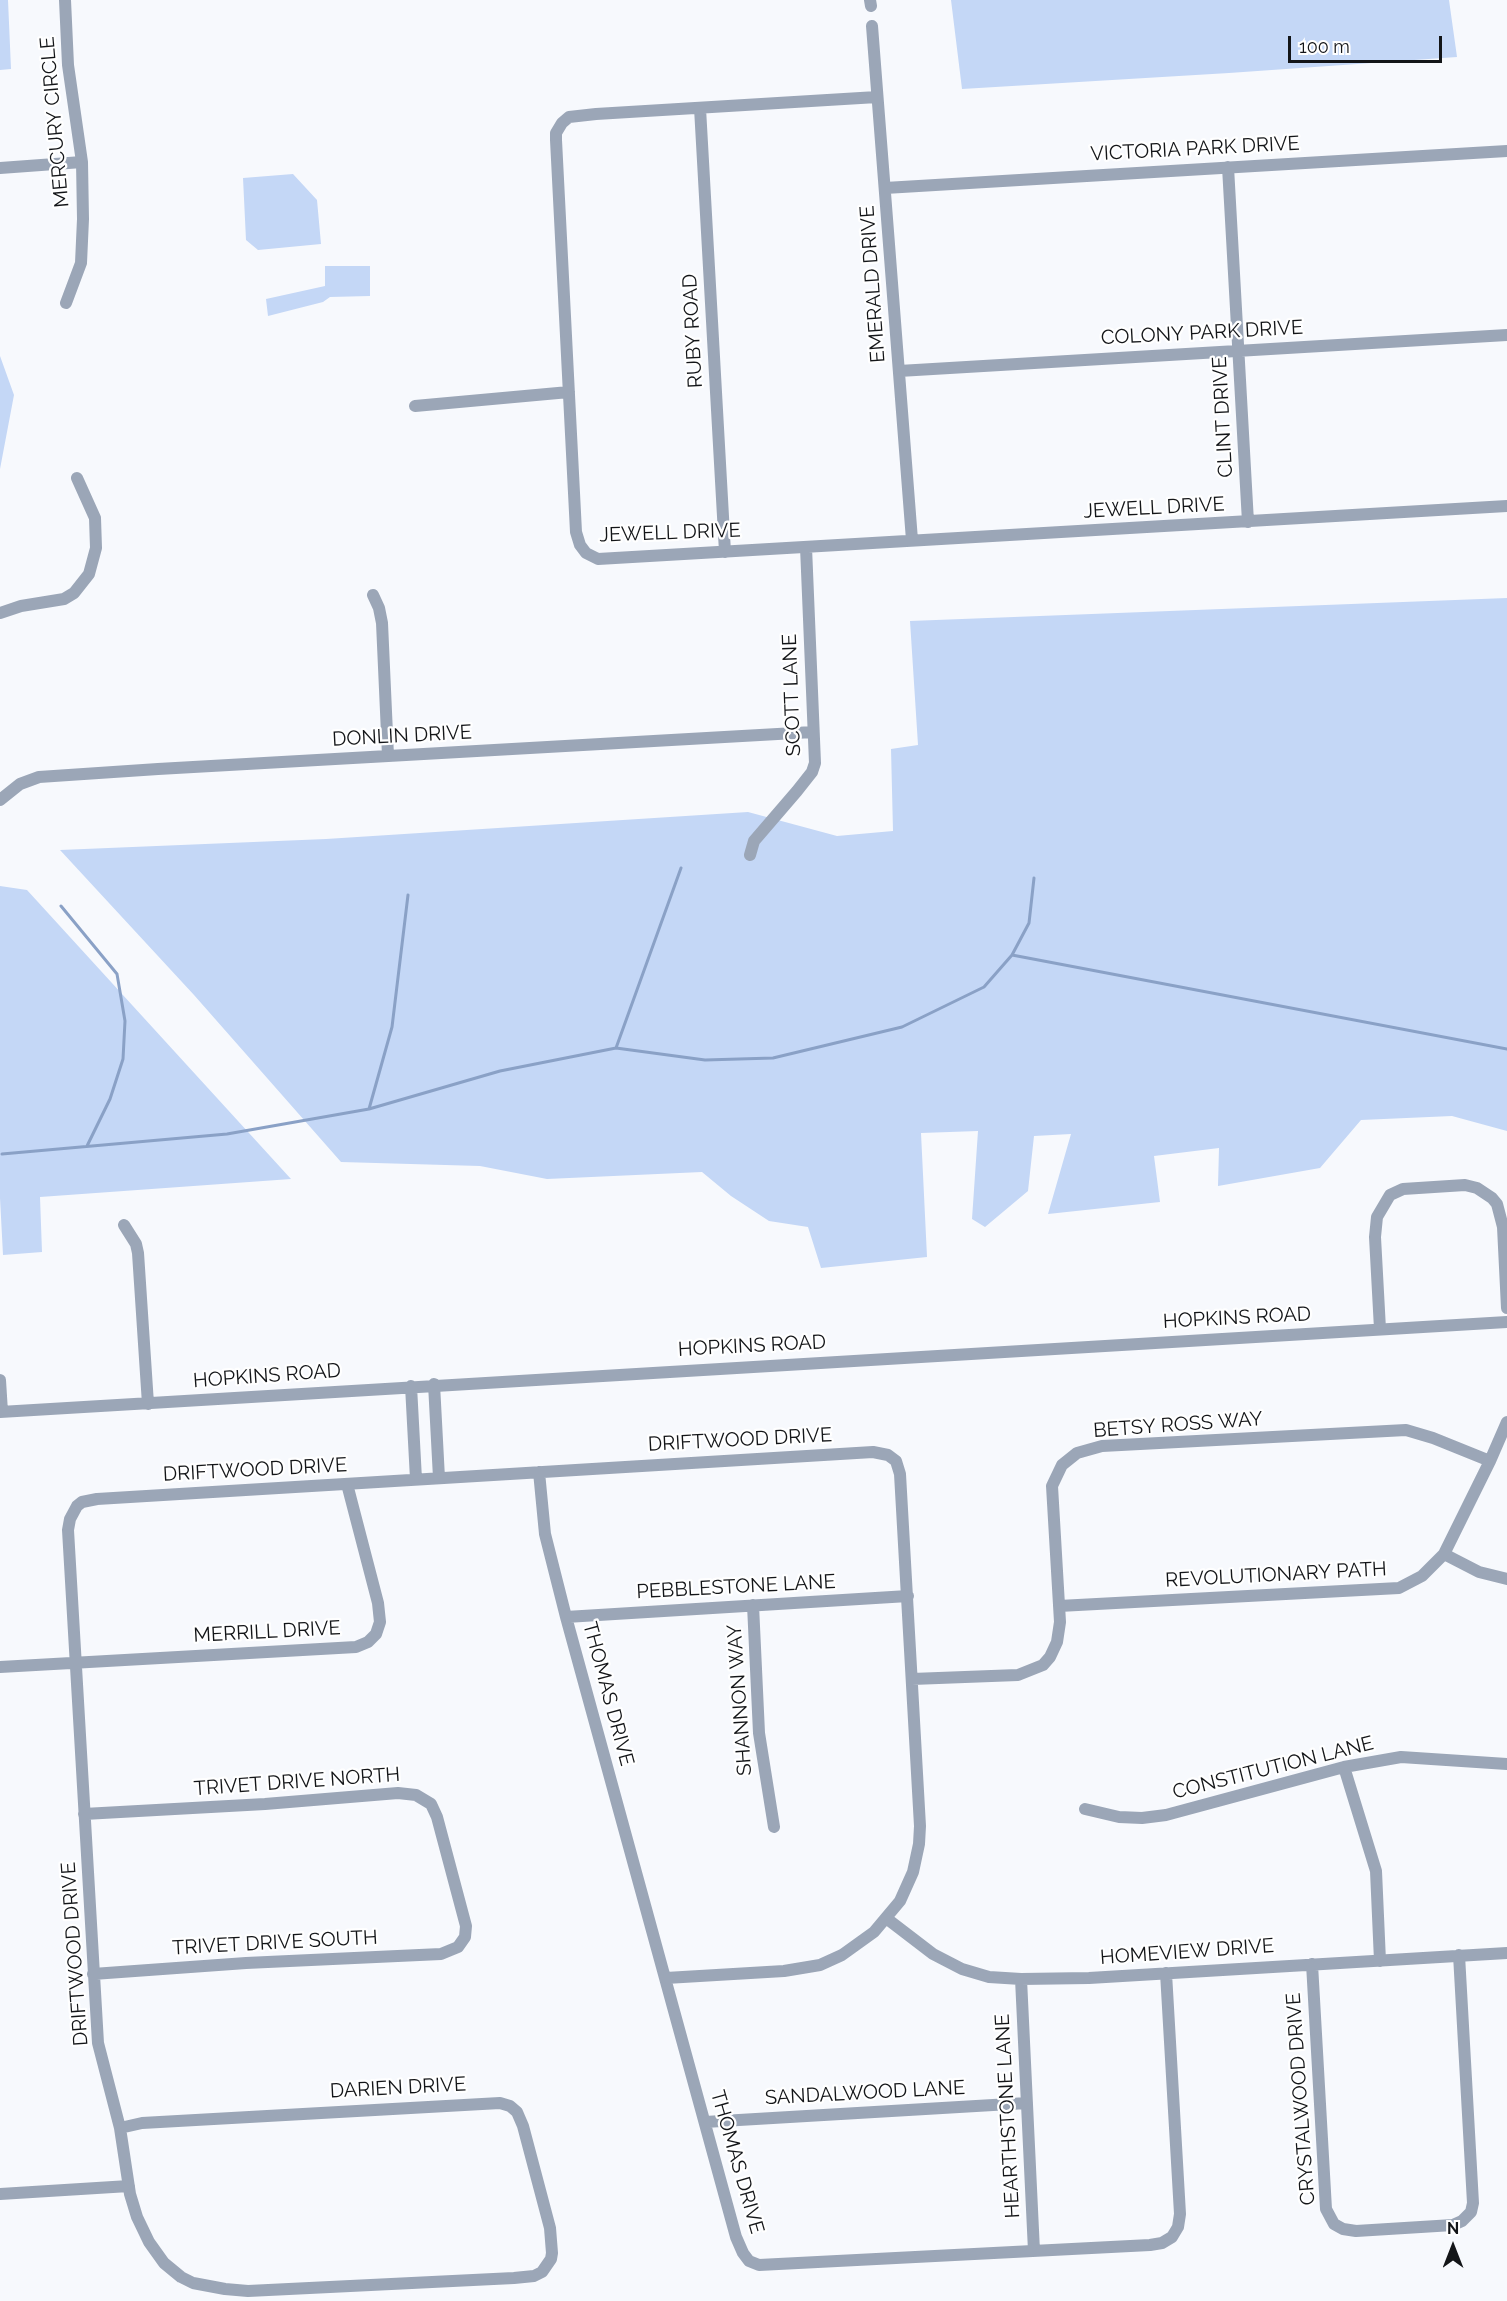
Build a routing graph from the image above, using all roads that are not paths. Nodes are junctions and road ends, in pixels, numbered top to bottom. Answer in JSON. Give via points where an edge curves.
{"nodes":[{"id":1,"x":65,"y":3,"type":"edge"},
{"id":2,"x":872,"y":26,"type":"dead end"},
{"id":3,"x":877,"y":97,"type":"junction"},
{"id":4,"x":700,"y":108,"type":"junction"},
{"id":5,"x":1507,"y":151,"type":"edge"},
{"id":6,"x":82,"y":162,"type":"junction"},
{"id":7,"x":1228,"y":167,"type":"junction"},
{"id":8,"x":0,"y":168,"type":"edge"},
{"id":9,"x":885,"y":188,"type":"junction"},
{"id":10,"x":66,"y":303,"type":"dead end"},
{"id":11,"x":1507,"y":335,"type":"edge"},
{"id":12,"x":1239,"y":350,"type":"junction"},
{"id":13,"x":899,"y":371,"type":"junction"},
{"id":14,"x":569,"y":392,"type":"junction"},
{"id":15,"x":415,"y":406,"type":"dead end"},
{"id":16,"x":77,"y":478,"type":"dead end"},
{"id":17,"x":1507,"y":507,"type":"edge"},
{"id":18,"x":1248,"y":522,"type":"junction"},
{"id":19,"x":912,"y":540,"type":"junction"},
{"id":20,"x":806,"y":547,"type":"junction"},
{"id":21,"x":725,"y":552,"type":"junction"},
{"id":22,"x":373,"y":595,"type":"dead end"},
{"id":23,"x":0,"y":613,"type":"edge"},
{"id":24,"x":813,"y":732,"type":"junction"},
{"id":25,"x":388,"y":756,"type":"junction"},
{"id":26,"x":0,"y":800,"type":"edge"},
{"id":27,"x":750,"y":855,"type":"dead end"},
{"id":28,"x":124,"y":1225,"type":"dead end"},
{"id":29,"x":1507,"y":1308,"type":"edge"},
{"id":30,"x":1507,"y":1322,"type":"edge"},
{"id":31,"x":1380,"y":1329,"type":"junction"},
{"id":32,"x":0,"y":1380,"type":"edge"},
{"id":33,"x":434,"y":1384,"type":"junction"},
{"id":34,"x":411,"y":1386,"type":"junction"},
{"id":35,"x":148,"y":1404,"type":"junction"},
{"id":36,"x":1,"y":1412,"type":"edge"},
{"id":37,"x":1507,"y":1422,"type":"edge"},
{"id":38,"x":1490,"y":1461,"type":"junction"},
{"id":39,"x":539,"y":1472,"type":"junction"},
{"id":40,"x":439,"y":1478,"type":"junction"},
{"id":41,"x":416,"y":1479,"type":"junction"},
{"id":42,"x":347,"y":1484,"type":"junction"},
{"id":43,"x":1444,"y":1554,"type":"junction"},
{"id":44,"x":1507,"y":1580,"type":"edge"},
{"id":45,"x":908,"y":1596,"type":"junction"},
{"id":46,"x":753,"y":1605,"type":"junction"},
{"id":47,"x":1059,"y":1606,"type":"junction"},
{"id":48,"x":566,"y":1617,"type":"junction"},
{"id":49,"x":76,"y":1662,"type":"junction"},
{"id":50,"x":0,"y":1667,"type":"edge"},
{"id":51,"x":912,"y":1679,"type":"junction"},
{"id":52,"x":1507,"y":1764,"type":"edge"},
{"id":53,"x":1344,"y":1767,"type":"junction"},
{"id":54,"x":1085,"y":1809,"type":"dead end"},
{"id":55,"x":84,"y":1814,"type":"junction"},
{"id":56,"x":774,"y":1827,"type":"dead end"},
{"id":57,"x":886,"y":1918,"type":"junction"},
{"id":58,"x":458,"y":1947,"type":"joint"},
{"id":59,"x":1507,"y":1953,"type":"edge"},
{"id":60,"x":1460,"y":1955,"type":"junction"},
{"id":61,"x":1380,"y":1960,"type":"junction"},
{"id":62,"x":1312,"y":1964,"type":"junction"},
{"id":63,"x":1166,"y":1973,"type":"junction"},
{"id":64,"x":93,"y":1974,"type":"junction"},
{"id":65,"x":666,"y":1978,"type":"junction"},
{"id":66,"x":1021,"y":1979,"type":"junction"},
{"id":67,"x":1027,"y":2103,"type":"junction"},
{"id":68,"x":705,"y":2122,"type":"junction"},
{"id":69,"x":120,"y":2128,"type":"junction"},
{"id":70,"x":129,"y":2186,"type":"junction"},
{"id":71,"x":0,"y":2194,"type":"edge"},
{"id":72,"x":1034,"y":2251,"type":"junction"},
{"id":73,"x":547,"y":2266,"type":"joint"}],
"edges":[{"from":1,"to":6,"type":"street","name":"MERCURY CIRCLE","via":[[72,105]]},
{"from":2,"to":3,"type":"street","name":"EMERALD DRIVE"},
{"from":3,"to":4,"type":"street","name":"JEWELL DRIVE"},
{"from":3,"to":9,"type":"street","name":"EMERALD DRIVE"},
{"from":4,"to":14,"type":"street","name":"JEWELL DRIVE","via":[[569,117],[556,133]]},
{"from":4,"to":21,"type":"street","name":"RUBY ROAD"},
{"from":5,"to":7,"type":"street","name":"VICTORIA PARK DRIVE"},
{"from":6,"to":8,"type":"street"},
{"from":6,"to":10,"type":"street","name":"MERCURY CIRCLE","via":[[83,248]]},
{"from":7,"to":9,"type":"street","name":"VICTORIA PARK DRIVE"},
{"from":7,"to":12,"type":"street","name":"CLINT DRIVE"},
{"from":9,"to":13,"type":"street","name":"EMERALD DRIVE"},
{"from":11,"to":12,"type":"street","name":"COLONY PARK DRIVE"},
{"from":12,"to":13,"type":"street","name":"COLONY PARK DRIVE"},
{"from":12,"to":18,"type":"street","name":"CLINT DRIVE"},
{"from":13,"to":19,"type":"street","name":"EMERALD DRIVE"},
{"from":14,"to":15,"type":"street"},
{"from":14,"to":21,"type":"street","name":"JEWELL DRIVE","via":[[576,532],[586,553],[598,559]]},
{"from":16,"to":23,"type":"street","via":[[95,518],[96,548],[88,574],[74,593],[64,598]]},
{"from":17,"to":18,"type":"street","name":"JEWELL DRIVE"},
{"from":18,"to":19,"type":"street","name":"JEWELL DRIVE"},
{"from":19,"to":20,"type":"street","name":"JEWELL DRIVE"},
{"from":20,"to":21,"type":"street","name":"JEWELL DRIVE"},
{"from":20,"to":24,"type":"street","name":"SCOTT LANE"},
{"from":22,"to":25,"type":"street","via":[[382,623]]},
{"from":24,"to":25,"type":"street","name":"DONLIN DRIVE"},
{"from":24,"to":27,"type":"street","name":"SCOTT LANE","via":[[812,772],[754,841]]},
{"from":25,"to":26,"type":"street","name":"DONLIN DRIVE","via":[[39,777],[20,784]]},
{"from":28,"to":35,"type":"street","via":[[138,1253]]},
{"from":29,"to":31,"type":"street","via":[[1503,1227],[1492,1198],[1465,1185],[1403,1189],[1390,1196],[1377,1217]]},
{"from":30,"to":31,"type":"street","name":"HOPKINS ROAD"},
{"from":31,"to":33,"type":"street","name":"HOPKINS ROAD"},
{"from":32,"to":36,"type":"street"},
{"from":33,"to":34,"type":"street","name":"HOPKINS ROAD"},
{"from":33,"to":40,"type":"street"},
{"from":34,"to":35,"type":"street","name":"HOPKINS ROAD"},
{"from":34,"to":41,"type":"street"},
{"from":35,"to":36,"type":"street","name":"HOPKINS ROAD"},
{"from":37,"to":38,"type":"street","name":"REVOLUTIONARY PATH"},
{"from":38,"to":43,"type":"street","name":"REVOLUTIONARY PATH"},
{"from":38,"to":47,"type":"street","name":"BETSY ROSS WAY","via":[[1406,1430],[1102,1446],[1077,1453],[1062,1465],[1052,1486]]},
{"from":39,"to":40,"type":"street","name":"DRIFTWOOD DRIVE"},
{"from":39,"to":45,"type":"street","name":"DRIFTWOOD DRIVE","via":[[873,1452],[888,1455],[896,1461],[900,1474]]},
{"from":39,"to":48,"type":"street","name":"THOMAS DRIVE","via":[[545,1534]]},
{"from":40,"to":41,"type":"street","name":"DRIFTWOOD DRIVE"},
{"from":41,"to":42,"type":"street","name":"DRIFTWOOD DRIVE"},
{"from":42,"to":49,"type":"street","name":"DRIFTWOOD DRIVE","via":[[97,1499],[77,1506],[68,1530]]},
{"from":42,"to":49,"type":"street","name":"MERRILL DRIVE","via":[[378,1603],[380,1622],[368,1642],[357,1647]]},
{"from":43,"to":44,"type":"street","via":[[1479,1572]]},
{"from":43,"to":47,"type":"street","name":"REVOLUTIONARY PATH","via":[[1422,1576],[1399,1588]]},
{"from":45,"to":46,"type":"street","name":"PEBBLESTONE LANE"},
{"from":45,"to":51,"type":"street","name":"DRIFTWOOD DRIVE"},
{"from":46,"to":48,"type":"street","name":"PEBBLESTONE LANE"},
{"from":46,"to":56,"type":"street","name":"SHANNON WAY","via":[[759,1733]]},
{"from":47,"to":51,"type":"street","name":"BETSY ROSS WAY","via":[[1057,1642],[1043,1665],[1031,1671],[1018,1675]]},
{"from":48,"to":65,"type":"street","name":"THOMAS DRIVE"},
{"from":49,"to":50,"type":"street","name":"MERRILL DRIVE"},
{"from":49,"to":55,"type":"street","name":"DRIFTWOOD DRIVE"},
{"from":51,"to":57,"type":"street","name":"DRIFTWOOD DRIVE","via":[[919,1844],[913,1872],[900,1901]]},
{"from":52,"to":53,"type":"street","name":"CONSTITUTION LANE","via":[[1401,1757]]},
{"from":53,"to":54,"type":"street","name":"CONSTITUTION LANE","via":[[1166,1815],[1119,1817]]},
{"from":53,"to":61,"type":"street","via":[[1376,1871]]},
{"from":55,"to":58,"type":"street","name":"TRIVET DRIVE NORTH","via":[[398,1793],[416,1795],[431,1804],[437,1817],[466,1926]]},
{"from":55,"to":64,"type":"street","name":"DRIFTWOOD DRIVE"},
{"from":57,"to":65,"type":"street","name":"DRIFTWOOD DRIVE","via":[[859,1944],[820,1965]]},
{"from":57,"to":66,"type":"street","name":"HOMEVIEW DRIVE","via":[[933,1954],[962,1970]]},
{"from":58,"to":64,"type":"street","name":"TRIVET DRIVE SOUTH","via":[[441,1954]]},
{"from":59,"to":60,"type":"street","name":"HOMEVIEW DRIVE"},
{"from":60,"to":61,"type":"street","name":"HOMEVIEW DRIVE"},
{"from":60,"to":62,"type":"street","name":"CRYSTALWOOD DRIVE","via":[[1471,2212],[1453,2225],[1356,2231],[1334,2224],[1326,2209]]},
{"from":61,"to":62,"type":"street","name":"HOMEVIEW DRIVE"},
{"from":62,"to":63,"type":"street","name":"HOMEVIEW DRIVE"},
{"from":63,"to":66,"type":"street","name":"HOMEVIEW DRIVE"},
{"from":63,"to":72,"type":"street","name":"THOMAS DRIVE","via":[[1178,2227],[1162,2243]]},
{"from":64,"to":69,"type":"street","name":"DRIFTWOOD DRIVE","via":[[98,2043]]},
{"from":65,"to":68,"type":"street","name":"THOMAS DRIVE"},
{"from":66,"to":67,"type":"street","name":"HEARTHSTONE LANE"},
{"from":67,"to":68,"type":"street","name":"SANDALWOOD LANE"},
{"from":67,"to":72,"type":"street","name":"HEARTHSTONE LANE"},
{"from":68,"to":72,"type":"street","name":"THOMAS DRIVE","via":[[736,2237],[749,2261],[759,2265]]},
{"from":69,"to":70,"type":"street","name":"DRIFTWOOD DRIVE"},
{"from":69,"to":73,"type":"street","name":"DARIEN DRIVE","via":[[142,2123],[500,2103],[510,2106],[523,2126],[550,2228],[552,2253]]},
{"from":70,"to":71,"type":"street"},
{"from":70,"to":73,"type":"street","name":"DRIFTWOOD DRIVE","via":[[149,2242],[164,2263],[193,2283],[225,2289],[316,2288],[514,2278],[534,2276]]}]}
